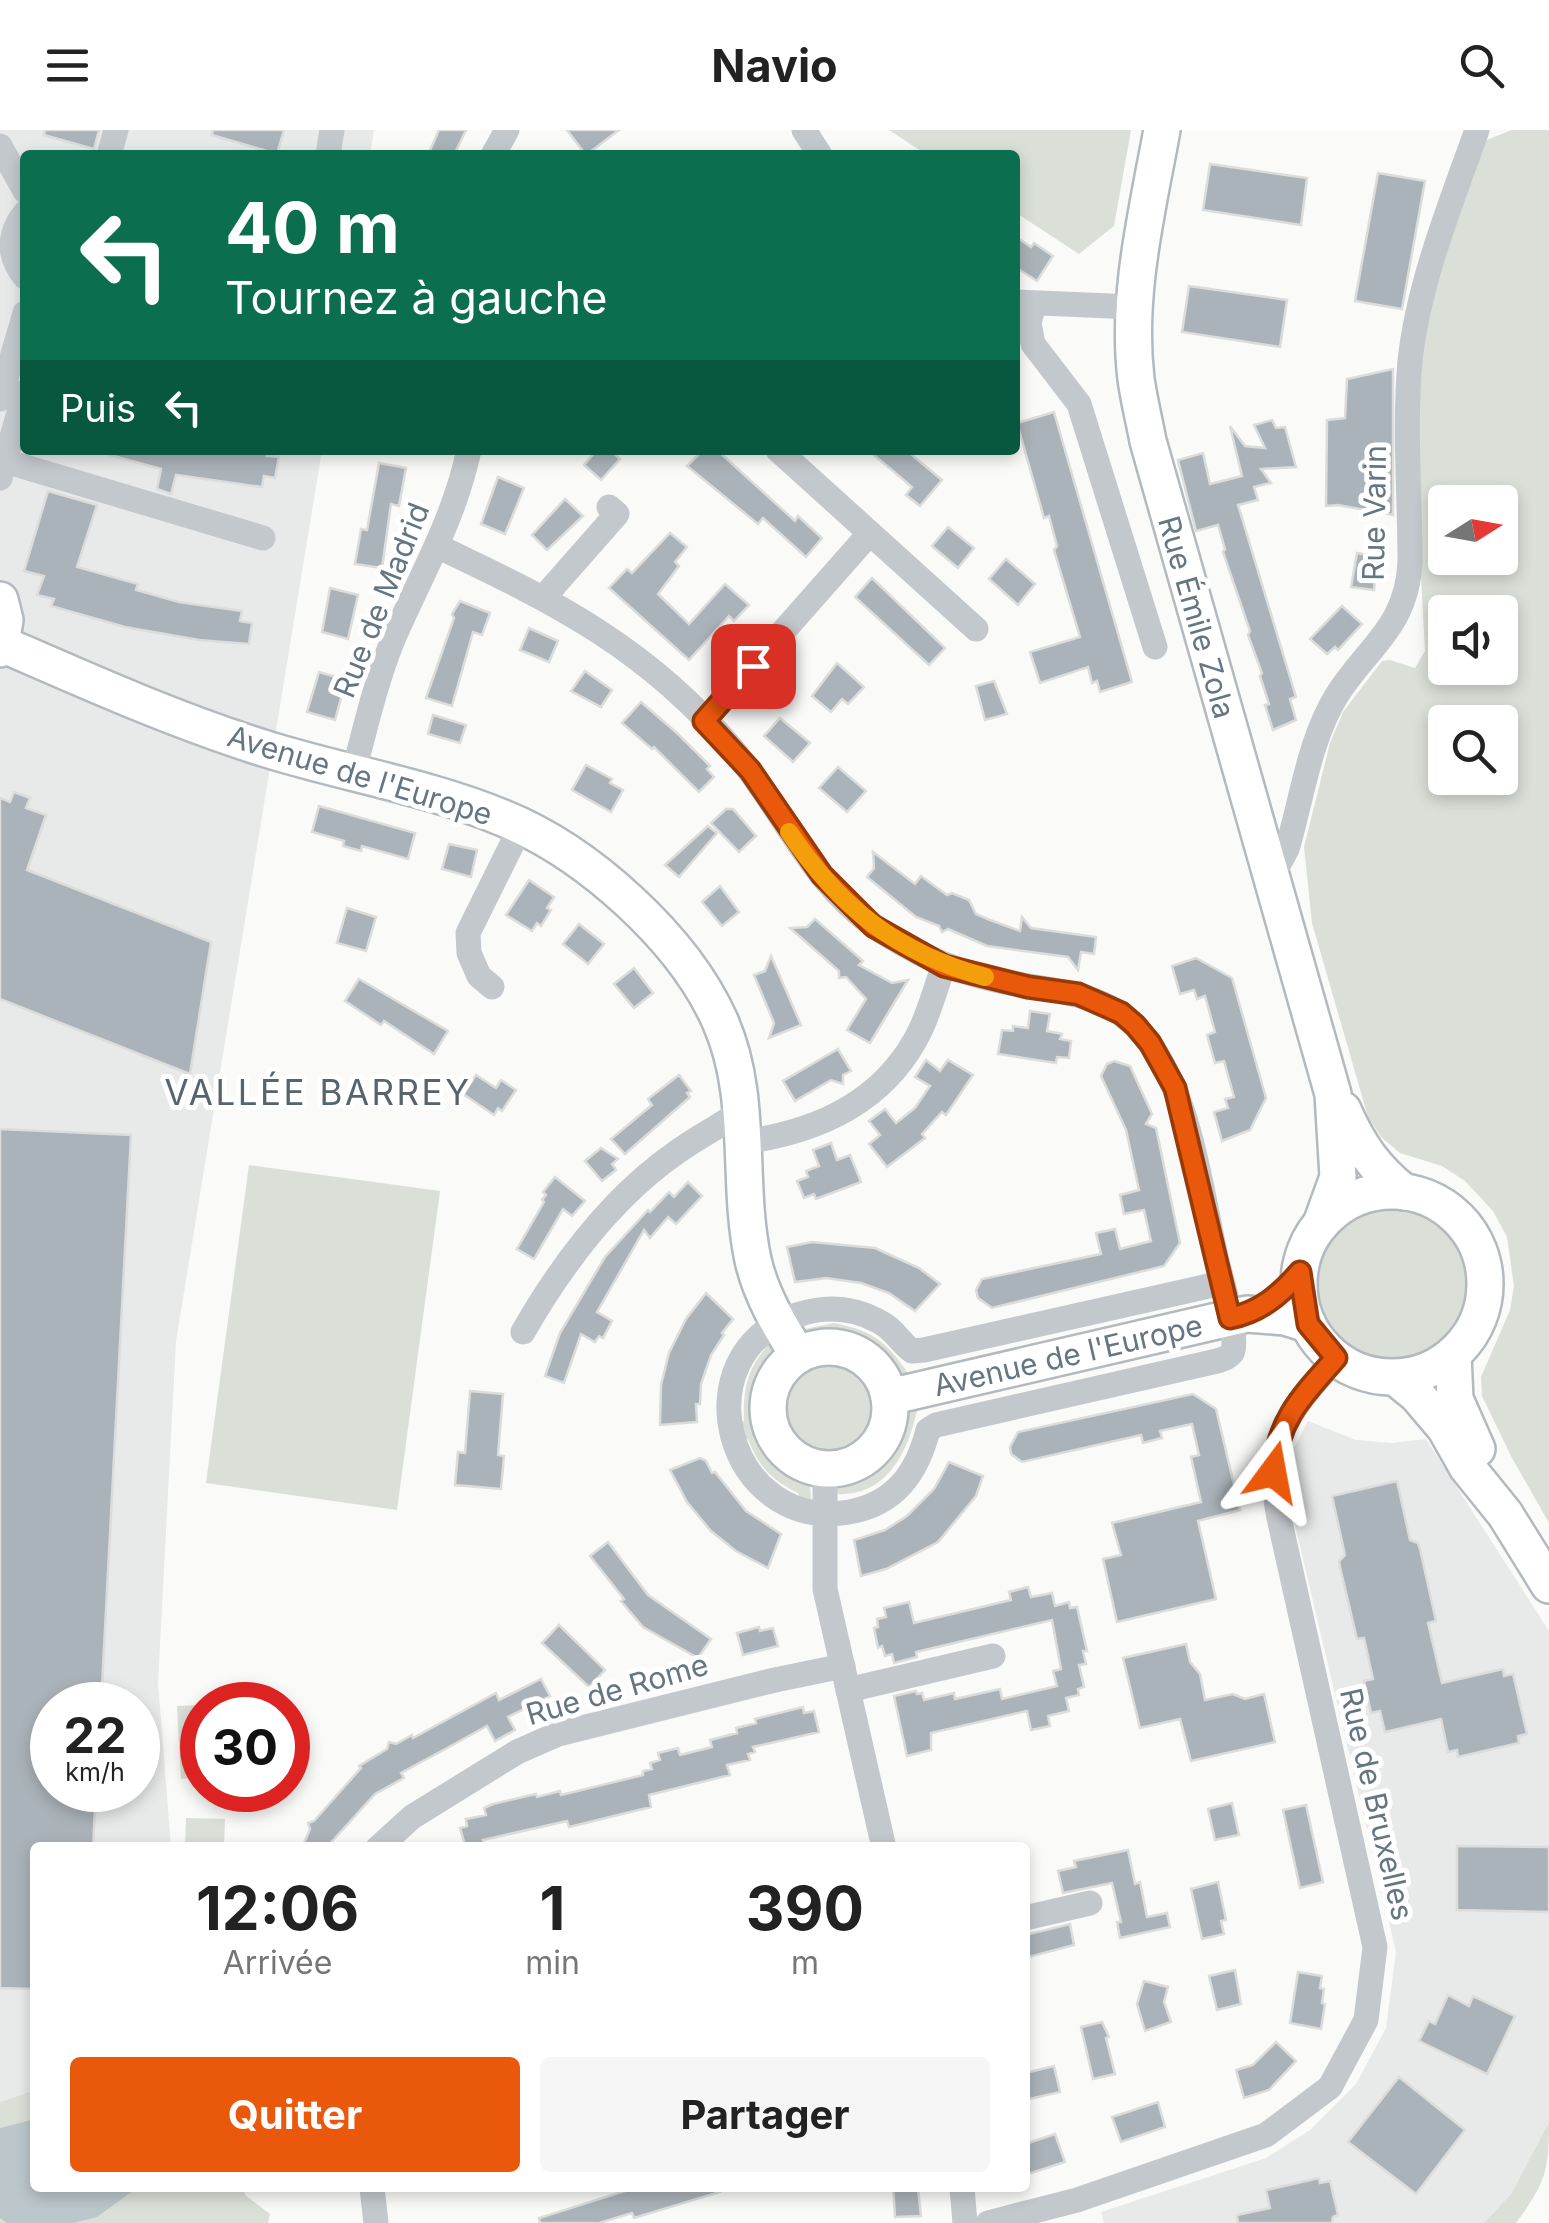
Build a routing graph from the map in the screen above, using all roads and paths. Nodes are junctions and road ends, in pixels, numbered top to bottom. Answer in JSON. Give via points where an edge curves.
{"nodes":[{"id":1,"x":1162,"y":130,"type":"edge"},
{"id":2,"x":1477,"y":130,"type":"edge"},
{"id":3,"x":0,"y":146,"type":"edge"},
{"id":4,"x":20,"y":182,"type":"edge"},
{"id":5,"x":20,"y":219,"type":"edge"},
{"id":6,"x":20,"y":270,"type":"edge"},
{"id":7,"x":1025,"y":304,"type":"edge"},
{"id":8,"x":1134,"y":307,"type":"junction"},
{"id":9,"x":20,"y":330,"type":"edge"},
{"id":10,"x":0,"y":399,"type":"edge"},
{"id":11,"x":20,"y":409,"type":"edge"},
{"id":12,"x":468,"y":455,"type":"edge"},
{"id":13,"x":783,"y":455,"type":"edge"},
{"id":14,"x":2,"y":470,"type":"edge"},
{"id":15,"x":609,"y":506,"type":"dead end"},
{"id":16,"x":870,"y":534,"type":"junction"},
{"id":17,"x":262,"y":538,"type":"dead end"},
{"id":18,"x":438,"y":547,"type":"junction"},
{"id":19,"x":544,"y":597,"type":"junction"},
{"id":20,"x":0,"y":600,"type":"edge"},
{"id":21,"x":976,"y":629,"type":"dead end"},
{"id":22,"x":1,"y":646,"type":"edge"},
{"id":23,"x":1154,"y":648,"type":"dead end"},
{"id":24,"x":704,"y":721,"type":"junction"},
{"id":25,"x":352,"y":774,"type":"junction"},
{"id":26,"x":521,"y":826,"type":"junction"},
{"id":27,"x":1268,"y":866,"type":"junction"},
{"id":28,"x":944,"y":966,"type":"junction"},
{"id":29,"x":492,"y":987,"type":"dead end"},
{"id":30,"x":1333,"y":1094,"type":"junction"},
{"id":31,"x":743,"y":1126,"type":"junction"},
{"id":32,"x":1404,"y":1192,"type":"junction"},
{"id":33,"x":1321,"y":1224,"type":"junction"},
{"id":34,"x":1300,"y":1272,"type":"junction"},
{"id":35,"x":1222,"y":1283,"type":"junction"},
{"id":36,"x":1238,"y":1316,"type":"junction"},
{"id":37,"x":778,"y":1323,"type":"junction"},
{"id":38,"x":1308,"y":1324,"type":"junction"},
{"id":39,"x":523,"y":1332,"type":"dead end"},
{"id":40,"x":974,"y":1338,"type":"junction"},
{"id":41,"x":798,"y":1355,"type":"junction"},
{"id":42,"x":1453,"y":1356,"type":"junction"},
{"id":43,"x":1336,"y":1358,"type":"junction"},
{"id":44,"x":982,"y":1375,"type":"junction"},
{"id":45,"x":1396,"y":1378,"type":"junction"},
{"id":46,"x":888,"y":1396,"type":"junction"},
{"id":47,"x":990,"y":1412,"type":"junction"},
{"id":48,"x":826,"y":1470,"type":"junction"},
{"id":49,"x":824,"y":1513,"type":"junction"},
{"id":50,"x":1505,"y":1514,"type":"junction"},
{"id":51,"x":1549,"y":1586,"type":"edge"},
{"id":52,"x":993,"y":1656,"type":"dead end"},
{"id":53,"x":845,"y":1678,"type":"junction"},
{"id":54,"x":385,"y":1842,"type":"edge"},
{"id":55,"x":883,"y":1842,"type":"edge"},
{"id":56,"x":1090,"y":1903,"type":"dead end"},
{"id":57,"x":1030,"y":1917,"type":"edge"},
{"id":58,"x":962,"y":2192,"type":"edge"},
{"id":59,"x":1080,"y":2211,"type":"edge"},
{"id":60,"x":965,"y":2223,"type":"edge"},
{"id":61,"x":988,"y":2223,"type":"edge"}],
"edges":[{"from":1,"to":8,"type":"main road","name":"Rue Émile Zola"},
{"from":2,"to":27,"type":"street","name":"Rue Varin","via":[[1443,225],[1410,359],[1405,596],[1391,628],[1337,694],[1287,849],[1280,862]]},
{"from":3,"to":4,"type":"street"},
{"from":5,"to":6,"type":"street","via":[[12,240]]},
{"from":7,"to":8,"type":"street"},
{"from":7,"to":23,"type":"street","via":[[1033,344],[1078,404]]},
{"from":8,"to":27,"type":"main road","name":"Rue Émile Zola","via":[[1136,378],[1148,441]]},
{"from":9,"to":10,"type":"street"},
{"from":11,"to":14,"type":"street"},
{"from":12,"to":18,"type":"street","name":"Rue de Madrid"},
{"from":13,"to":16,"type":"street"},
{"from":14,"to":17,"type":"street"},
{"from":15,"to":19,"type":"street","via":[[617,514]]},
{"from":16,"to":21,"type":"street"},
{"from":16,"to":24,"type":"street"},
{"from":18,"to":19,"type":"street"},
{"from":18,"to":25,"type":"street","name":"Rue de Madrid","via":[[390,646]]},
{"from":19,"to":24,"type":"street","via":[[626,649]]},
{"from":20,"to":22,"type":"main road","via":[[6,620]]},
{"from":22,"to":25,"type":"main road","name":"Avenue de l'Europe","via":[[225,735]]},
{"from":24,"to":28,"type":"street","via":[[750,770],[801,850],[847,903],[873,926]]},
{"from":25,"to":26,"type":"main road","name":"Avenue de l'Europe"},
{"from":26,"to":29,"type":"street","via":[[468,933],[479,976]]},
{"from":26,"to":31,"type":"main road","name":"Avenue de l'Europe","via":[[618,891],[666,941],[718,1016],[736,1066]]},
{"from":27,"to":30,"type":"main road","name":"Rue Émile Zola"},
{"from":28,"to":31,"type":"street","via":[[912,1047],[878,1088],[850,1109],[785,1135]]},
{"from":28,"to":35,"type":"street","via":[[1078,994],[1135,1025],[1175,1088]]},
{"from":30,"to":32,"type":"main road","name":"Rue Émile Zola","via":[[1363,1152]]},
{"from":30,"to":33,"type":"main road","name":"Rue Émile Zola","via":[[1338,1176]]},
{"from":31,"to":37,"type":"main road","name":"Avenue de l'Europe","via":[[753,1259]]},
{"from":31,"to":39,"type":"street","via":[[676,1152],[614,1207]]},
{"from":32,"to":33,"type":"main road","via":[[1372,1192]]},
{"from":32,"to":42,"type":"main road","via":[[1452,1213],[1467,1228],[1484,1267],[1482,1308]]},
{"from":33,"to":34,"type":"main road"},
{"from":34,"to":36,"type":"main road","name":"Avenue de l'Europe","via":[[1278,1296]]},
{"from":34,"to":38,"type":"main road"},
{"from":35,"to":36,"type":"street"},
{"from":35,"to":40,"type":"street"},
{"from":36,"to":38,"type":"main road","name":"Avenue de l'Europe"},
{"from":36,"to":44,"type":"main road","name":"Avenue de l'Europe"},
{"from":36,"to":47,"type":"street","via":[[1235,1347],[1225,1358]]},
{"from":37,"to":40,"type":"street","via":[[808,1311],[845,1310],[880,1322],[912,1351]]},
{"from":37,"to":41,"type":"main road","name":"Avenue de l'Europe"},
{"from":37,"to":49,"type":"street","via":[[737,1369],[728,1405],[733,1443],[764,1489],[797,1508]]},
{"from":38,"to":43,"type":"main road"},
{"from":40,"to":44,"type":"street"},
{"from":41,"to":46,"type":"main road","via":[[820,1348],[854,1352],[880,1375]]},
{"from":41,"to":48,"type":"main road","via":[[776,1377],[769,1422],[784,1450]]},
{"from":42,"to":45,"type":"main road"},
{"from":42,"to":50,"type":"main road","via":[[1454,1399]]},
{"from":43,"to":45,"type":"main road","via":[[1354,1370]]},
{"from":43,"to":59,"type":"street","name":"Rue de Bruxelles","via":[[1287,1418],[1273,1472],[1376,1946],[1366,2020],[1330,2087],[1266,2134]]},
{"from":44,"to":46,"type":"main road","name":"Avenue de l'Europe"},
{"from":44,"to":47,"type":"street"},
{"from":45,"to":50,"type":"main road","via":[[1418,1395]]},
{"from":46,"to":48,"type":"main road","via":[[888,1424],[875,1448],[852,1465]]},
{"from":47,"to":49,"type":"street","via":[[928,1430],[914,1470],[887,1496],[853,1511]]},
{"from":48,"to":49,"type":"street"},
{"from":49,"to":53,"type":"street","via":[[825,1589]]},
{"from":50,"to":51,"type":"main road"},
{"from":52,"to":53,"type":"street","name":"Rue de Rome"},
{"from":53,"to":54,"type":"street","name":"Rue de Rome","via":[[586,1726],[536,1742],[412,1817]]},
{"from":53,"to":55,"type":"street"},
{"from":56,"to":57,"type":"street"},
{"from":58,"to":60,"type":"street"},
{"from":59,"to":61,"type":"street","name":"Rue de Bruxelles"}]}
